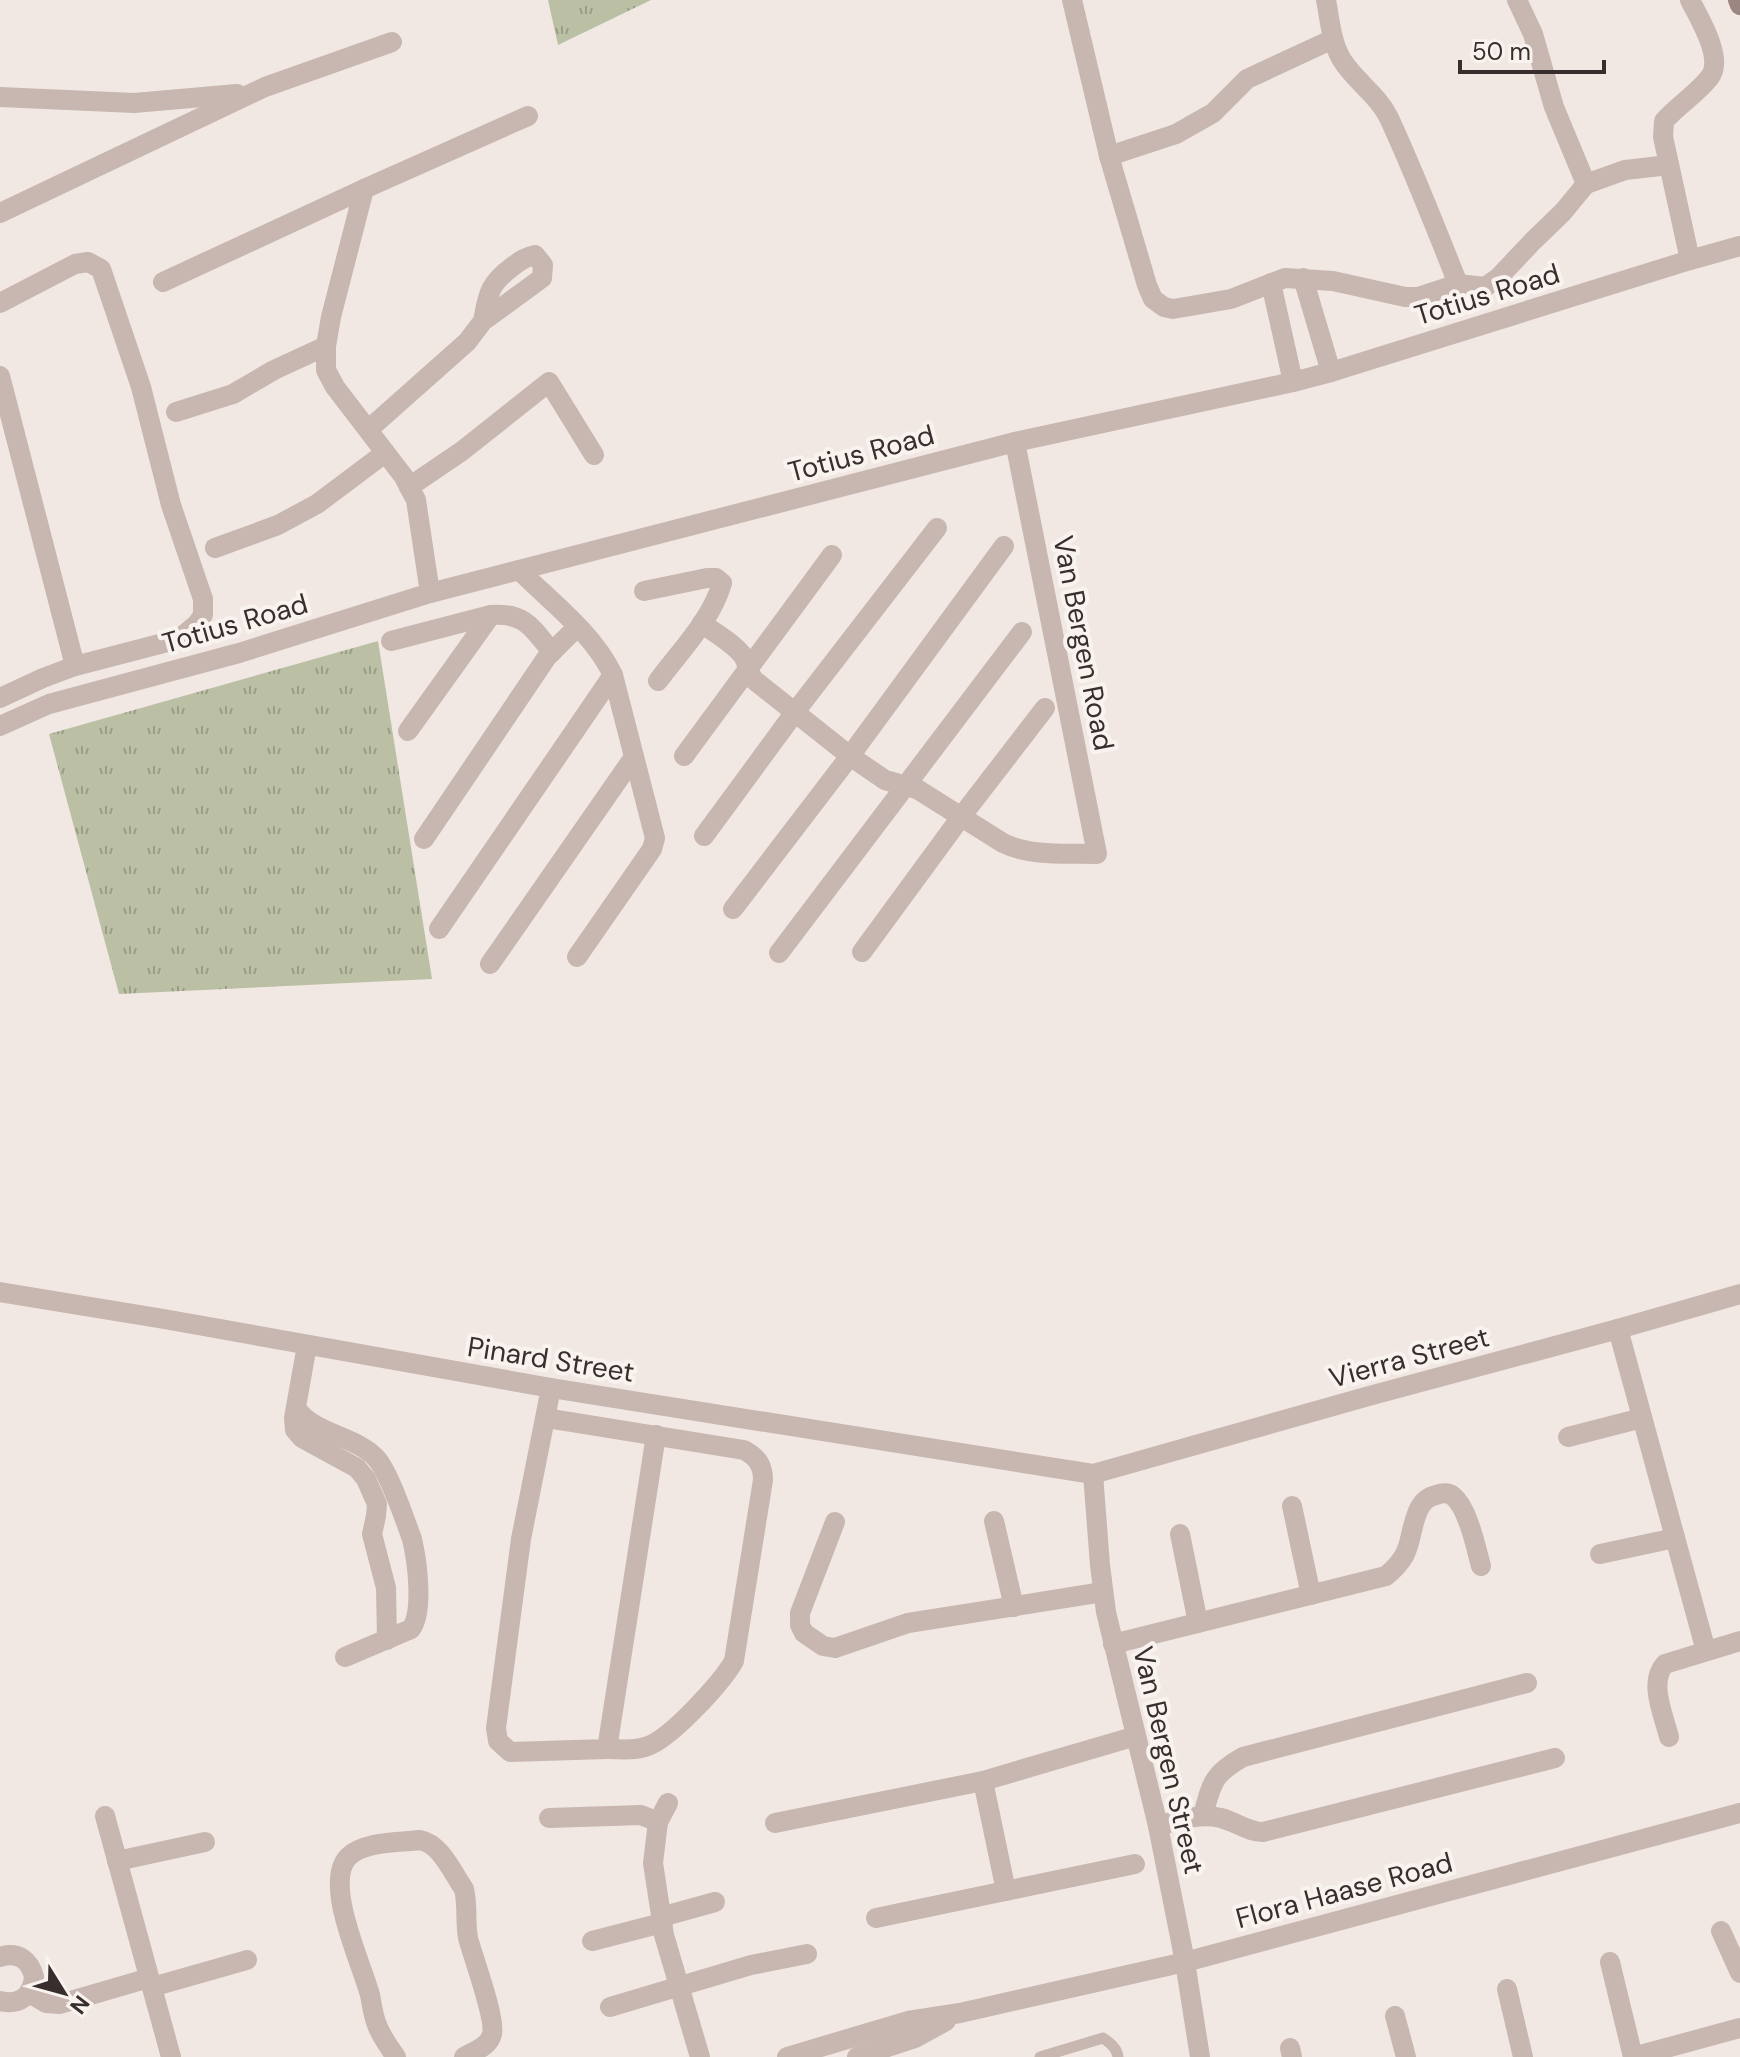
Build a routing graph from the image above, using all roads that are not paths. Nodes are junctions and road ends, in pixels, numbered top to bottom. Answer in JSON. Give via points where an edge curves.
{"nodes":[{"id":1,"x":1072,"y":0,"type":"edge"},
{"id":2,"x":1326,"y":0,"type":"edge"},
{"id":3,"x":1517,"y":0,"type":"edge"},
{"id":4,"x":1690,"y":0,"type":"edge"},
{"id":5,"x":1333,"y":39,"type":"junction"},
{"id":6,"x":392,"y":42,"type":"dead end"},
{"id":7,"x":265,"y":87,"type":"junction"},
{"id":8,"x":0,"y":97,"type":"edge"},
{"id":9,"x":528,"y":116,"type":"dead end"},
{"id":10,"x":1109,"y":156,"type":"junction"},
{"id":11,"x":1669,"y":165,"type":"junction"},
{"id":12,"x":1586,"y":184,"type":"junction"},
{"id":13,"x":364,"y":189,"type":"junction"},
{"id":14,"x":0,"y":213,"type":"edge"},
{"id":15,"x":1740,"y":246,"type":"edge"},
{"id":16,"x":1690,"y":260,"type":"junction"},
{"id":17,"x":1303,"y":278,"type":"junction"},
{"id":18,"x":163,"y":282,"type":"dead end"},
{"id":19,"x":1271,"y":283,"type":"junction"},
{"id":20,"x":1458,"y":284,"type":"junction"},
{"id":21,"x":0,"y":303,"type":"edge"},
{"id":22,"x":483,"y":321,"type":"dead end"},
{"id":23,"x":326,"y":346,"type":"junction"},
{"id":24,"x":1331,"y":372,"type":"junction"},
{"id":25,"x":0,"y":376,"type":"edge"},
{"id":26,"x":1293,"y":382,"type":"junction"},
{"id":27,"x":176,"y":412,"type":"dead end"},
{"id":28,"x":369,"y":429,"type":"junction"},
{"id":29,"x":1015,"y":442,"type":"junction"},
{"id":30,"x":385,"y":453,"type":"junction"},
{"id":31,"x":594,"y":455,"type":"dead end"},
{"id":32,"x":409,"y":487,"type":"junction"},
{"id":33,"x":937,"y":528,"type":"dead end"},
{"id":34,"x":1004,"y":546,"type":"dead end"},
{"id":35,"x":215,"y":548,"type":"dead end"},
{"id":36,"x":832,"y":555,"type":"dead end"},
{"id":37,"x":519,"y":570,"type":"junction"},
{"id":38,"x":644,"y":591,"type":"dead end"},
{"id":39,"x":430,"y":593,"type":"junction"},
{"id":40,"x":491,"y":615,"type":"junction"},
{"id":41,"x":702,"y":623,"type":"junction"},
{"id":42,"x":577,"y":627,"type":"junction"},
{"id":43,"x":1022,"y":632,"type":"dead end"},
{"id":44,"x":391,"y":641,"type":"dead end"},
{"id":45,"x":552,"y":652,"type":"junction"},
{"id":46,"x":75,"y":666,"type":"junction"},
{"id":47,"x":747,"y":670,"type":"junction"},
{"id":48,"x":613,"y":675,"type":"junction"},
{"id":49,"x":658,"y":681,"type":"dead end"},
{"id":50,"x":0,"y":698,"type":"edge"},
{"id":51,"x":1045,"y":708,"type":"dead end"},
{"id":52,"x":795,"y":712,"type":"junction"},
{"id":53,"x":0,"y":726,"type":"edge"},
{"id":54,"x":408,"y":731,"type":"dead end"},
{"id":55,"x":684,"y":756,"type":"dead end"},
{"id":56,"x":850,"y":756,"type":"junction"},
{"id":57,"x":634,"y":757,"type":"junction"},
{"id":58,"x":907,"y":785,"type":"junction"},
{"id":59,"x":961,"y":817,"type":"junction"},
{"id":60,"x":704,"y":836,"type":"dead end"},
{"id":61,"x":424,"y":839,"type":"dead end"},
{"id":62,"x":733,"y":909,"type":"dead end"},
{"id":63,"x":439,"y":929,"type":"dead end"},
{"id":64,"x":862,"y":952,"type":"dead end"},
{"id":65,"x":779,"y":953,"type":"dead end"},
{"id":66,"x":577,"y":957,"type":"dead end"},
{"id":67,"x":490,"y":964,"type":"dead end"},
{"id":68,"x":0,"y":1292,"type":"edge"},
{"id":69,"x":1740,"y":1294,"type":"edge"},
{"id":70,"x":1618,"y":1329,"type":"junction"},
{"id":71,"x":307,"y":1345,"type":"junction"},
{"id":72,"x":551,"y":1388,"type":"junction"},
{"id":73,"x":296,"y":1408,"type":"junction"},
{"id":74,"x":546,"y":1418,"type":"junction"},
{"id":75,"x":1642,"y":1418,"type":"junction"},
{"id":76,"x":656,"y":1435,"type":"junction"},
{"id":77,"x":1568,"y":1437,"type":"dead end"},
{"id":78,"x":1093,"y":1474,"type":"junction"},
{"id":79,"x":398,"y":1503,"type":"junction"},
{"id":80,"x":1292,"y":1506,"type":"dead end"},
{"id":81,"x":377,"y":1510,"type":"junction"},
{"id":82,"x":994,"y":1521,"type":"dead end"},
{"id":83,"x":835,"y":1522,"type":"dead end"},
{"id":84,"x":1180,"y":1534,"type":"dead end"},
{"id":85,"x":1675,"y":1538,"type":"junction"},
{"id":86,"x":1600,"y":1554,"type":"dead end"},
{"id":87,"x":1481,"y":1566,"type":"dead end"},
{"id":88,"x":1103,"y":1592,"type":"junction"},
{"id":89,"x":1311,"y":1595,"type":"junction"},
{"id":90,"x":1014,"y":1607,"type":"junction"},
{"id":91,"x":1198,"y":1623,"type":"junction"},
{"id":92,"x":387,"y":1640,"type":"junction"},
{"id":93,"x":1740,"y":1641,"type":"edge"},
{"id":94,"x":1113,"y":1644,"type":"junction"},
{"id":95,"x":1706,"y":1651,"type":"junction"},
{"id":96,"x":345,"y":1657,"type":"dead end"},
{"id":97,"x":1527,"y":1683,"type":"dead end"},
{"id":98,"x":1136,"y":1736,"type":"junction"},
{"id":99,"x":1669,"y":1737,"type":"dead end"},
{"id":100,"x":607,"y":1749,"type":"junction"},
{"id":101,"x":1555,"y":1758,"type":"dead end"},
{"id":102,"x":983,"y":1781,"type":"junction"},
{"id":103,"x":668,"y":1803,"type":"dead end"},
{"id":104,"x":1740,"y":1813,"type":"edge"},
{"id":105,"x":1203,"y":1815,"type":"junction"},
{"id":106,"x":105,"y":1816,"type":"dead end"},
{"id":107,"x":549,"y":1818,"type":"dead end"},
{"id":108,"x":658,"y":1822,"type":"junction"},
{"id":109,"x":775,"y":1823,"type":"dead end"},
{"id":110,"x":1158,"y":1826,"type":"junction"},
{"id":111,"x":205,"y":1842,"type":"dead end"},
{"id":112,"x":117,"y":1861,"type":"junction"},
{"id":113,"x":1135,"y":1864,"type":"dead end"},
{"id":114,"x":1006,"y":1891,"type":"junction"},
{"id":115,"x":715,"y":1902,"type":"dead end"},
{"id":116,"x":876,"y":1918,"type":"dead end"},
{"id":117,"x":661,"y":1920,"type":"junction"},
{"id":118,"x":1721,"y":1931,"type":"dead end"},
{"id":119,"x":592,"y":1941,"type":"dead end"},
{"id":120,"x":807,"y":1954,"type":"dead end"},
{"id":121,"x":0,"y":1957,"type":"edge"},
{"id":122,"x":247,"y":1960,"type":"dead end"},
{"id":123,"x":1185,"y":1962,"type":"junction"},
{"id":124,"x":1610,"y":1962,"type":"dead end"},
{"id":125,"x":1740,"y":1973,"type":"edge"},
{"id":126,"x":150,"y":1983,"type":"junction"},
{"id":127,"x":679,"y":1986,"type":"junction"},
{"id":128,"x":1507,"y":1989,"type":"dead end"},
{"id":129,"x":29,"y":1993,"type":"junction"},
{"id":130,"x":0,"y":2001,"type":"edge"},
{"id":131,"x":610,"y":2007,"type":"dead end"},
{"id":132,"x":960,"y":2013,"type":"junction"},
{"id":133,"x":1395,"y":2016,"type":"dead end"},
{"id":134,"x":1740,"y":2028,"type":"edge"},
{"id":135,"x":1682,"y":2051,"type":"edge"},
{"id":136,"x":171,"y":2057,"type":"edge"},
{"id":137,"x":396,"y":2057,"type":"edge"},
{"id":138,"x":464,"y":2057,"type":"edge"},
{"id":139,"x":700,"y":2057,"type":"edge"},
{"id":140,"x":787,"y":2057,"type":"edge"},
{"id":141,"x":857,"y":2057,"type":"edge"},
{"id":142,"x":1040,"y":2057,"type":"edge"},
{"id":143,"x":1118,"y":2057,"type":"edge"},
{"id":144,"x":1200,"y":2057,"type":"edge"},
{"id":145,"x":1406,"y":2057,"type":"edge"},
{"id":146,"x":1523,"y":2057,"type":"edge"}],
"edges":[{"from":1,"to":10,"type":"street"},
{"from":2,"to":5,"type":"street"},
{"from":3,"to":12,"type":"street"},
{"from":4,"to":11,"type":"street","via":[[1715,63],[1711,76],[1664,121]]},
{"from":5,"to":10,"type":"street","via":[[1247,79],[1196,124]]},
{"from":5,"to":20,"type":"street","via":[[1343,63],[1388,115]]},
{"from":6,"to":7,"type":"street"},
{"from":7,"to":8,"type":"street","via":[[134,103]]},
{"from":7,"to":14,"type":"street"},
{"from":9,"to":13,"type":"street"},
{"from":10,"to":19,"type":"street","via":[[1153,299],[1173,309],[1219,302]]},
{"from":11,"to":12,"type":"street","via":[[1625,170]]},
{"from":11,"to":16,"type":"street"},
{"from":12,"to":20,"type":"street","via":[[1492,283]]},
{"from":13,"to":18,"type":"street"},
{"from":13,"to":23,"type":"street"},
{"from":15,"to":16,"type":"street","name":"Totius Road"},
{"from":16,"to":24,"type":"street","name":"Totius Road"},
{"from":17,"to":19,"type":"street"},
{"from":17,"to":20,"type":"street","via":[[1405,297]]},
{"from":17,"to":24,"type":"street"},
{"from":19,"to":26,"type":"street"},
{"from":21,"to":46,"type":"street","via":[[75,264],[93,263],[101,269],[203,599],[203,615],[179,639]]},
{"from":22,"to":28,"type":"street","via":[[467,342]]},
{"from":23,"to":27,"type":"street","via":[[233,394]]},
{"from":23,"to":28,"type":"street","via":[[326,370]]},
{"from":24,"to":26,"type":"street","name":"Totius Road"},
{"from":25,"to":46,"type":"street"},
{"from":26,"to":29,"type":"street","name":"Totius Road"},
{"from":28,"to":30,"type":"street"},
{"from":29,"to":37,"type":"street","name":"Totius Road"},
{"from":29,"to":59,"type":"street","name":"Van Bergen Road","via":[[1097,854],[1017,850]]},
{"from":30,"to":32,"type":"street"},
{"from":30,"to":35,"type":"street","via":[[317,504]]},
{"from":31,"to":32,"type":"street","via":[[549,382]]},
{"from":32,"to":39,"type":"street","via":[[416,500]]},
{"from":33,"to":52,"type":"street"},
{"from":34,"to":56,"type":"street"},
{"from":36,"to":47,"type":"street"},
{"from":37,"to":39,"type":"street","name":"Totius Road"},
{"from":37,"to":42,"type":"street"},
{"from":38,"to":41,"type":"street","via":[[716,578],[722,583],[718,596]]},
{"from":39,"to":53,"type":"street","name":"Totius Road","via":[[239,653],[49,704]]},
{"from":40,"to":44,"type":"street"},
{"from":40,"to":45,"type":"street","via":[[516,617]]},
{"from":40,"to":54,"type":"street"},
{"from":41,"to":47,"type":"street","via":[[740,652]]},
{"from":41,"to":49,"type":"street"},
{"from":42,"to":45,"type":"street"},
{"from":42,"to":48,"type":"street"},
{"from":43,"to":58,"type":"street"},
{"from":45,"to":61,"type":"street"},
{"from":46,"to":50,"type":"street"},
{"from":47,"to":52,"type":"street"},
{"from":47,"to":55,"type":"street"},
{"from":48,"to":57,"type":"street"},
{"from":48,"to":63,"type":"street"},
{"from":51,"to":59,"type":"street"},
{"from":52,"to":56,"type":"street"},
{"from":52,"to":60,"type":"street"},
{"from":56,"to":58,"type":"street","via":[[885,780]]},
{"from":56,"to":62,"type":"street"},
{"from":57,"to":66,"type":"street","via":[[655,838],[652,849]]},
{"from":57,"to":67,"type":"street"},
{"from":58,"to":59,"type":"street"},
{"from":58,"to":65,"type":"street"},
{"from":59,"to":64,"type":"street"},
{"from":68,"to":71,"type":"street","name":"Pinard Street"},
{"from":69,"to":70,"type":"street","name":"Vierra Street"},
{"from":70,"to":75,"type":"street"},
{"from":70,"to":78,"type":"street","name":"Vierra Street"},
{"from":71,"to":72,"type":"street","name":"Pinard Street"},
{"from":71,"to":73,"type":"street"},
{"from":72,"to":74,"type":"street"},
{"from":72,"to":78,"type":"street","name":"Pinard Street"},
{"from":73,"to":79,"type":"street","via":[[307,1420],[374,1455]]},
{"from":73,"to":81,"type":"street","via":[[298,1435],[357,1468]]},
{"from":74,"to":76,"type":"street"},
{"from":74,"to":100,"type":"street","via":[[521,1539],[496,1734],[510,1752]]},
{"from":75,"to":77,"type":"street"},
{"from":75,"to":85,"type":"street"},
{"from":76,"to":100,"type":"street"},
{"from":76,"to":100,"type":"street","via":[[744,1450],[758,1461],[763,1480],[734,1661],[726,1675],[654,1743]]},
{"from":78,"to":88,"type":"street","name":"Van Bergen Street"},
{"from":79,"to":81,"type":"street"},
{"from":79,"to":92,"type":"street","via":[[415,1551],[417,1618],[411,1629]]},
{"from":80,"to":89,"type":"street"},
{"from":81,"to":92,"type":"street","via":[[372,1534],[386,1588]]},
{"from":82,"to":90,"type":"street"},
{"from":83,"to":90,"type":"street","via":[[800,1613],[804,1633],[823,1646],[848,1645],[908,1623]]},
{"from":84,"to":91,"type":"street"},
{"from":85,"to":86,"type":"street"},
{"from":85,"to":95,"type":"street"},
{"from":87,"to":89,"type":"street","via":[[1460,1505],[1444,1492],[1422,1503],[1409,1549],[1386,1576]]},
{"from":88,"to":90,"type":"street"},
{"from":88,"to":94,"type":"street","name":"Van Bergen Street"},
{"from":89,"to":91,"type":"street"},
{"from":91,"to":94,"type":"street"},
{"from":92,"to":96,"type":"street"},
{"from":93,"to":95,"type":"street"},
{"from":94,"to":98,"type":"street","name":"Van Bergen Street"},
{"from":95,"to":99,"type":"street","via":[[1660,1669],[1657,1688]]},
{"from":97,"to":105,"type":"street","via":[[1243,1757],[1222,1769]]},
{"from":98,"to":102,"type":"street"},
{"from":98,"to":110,"type":"street","name":"Van Bergen Street"},
{"from":101,"to":105,"type":"street","via":[[1263,1832]]},
{"from":102,"to":109,"type":"street"},
{"from":102,"to":114,"type":"street"},
{"from":103,"to":108,"type":"street"},
{"from":104,"to":123,"type":"street","name":"Flora Haase Road"},
{"from":105,"to":110,"type":"street"},
{"from":106,"to":112,"type":"street"},
{"from":107,"to":108,"type":"street","via":[[641,1815]]},
{"from":108,"to":117,"type":"street","via":[[653,1863]]},
{"from":110,"to":123,"type":"street","name":"Van Bergen Street"},
{"from":111,"to":112,"type":"street"},
{"from":112,"to":126,"type":"street"},
{"from":113,"to":114,"type":"street"},
{"from":114,"to":116,"type":"street"},
{"from":115,"to":117,"type":"street"},
{"from":117,"to":119,"type":"street"},
{"from":117,"to":127,"type":"street"},
{"from":118,"to":125,"type":"street"},
{"from":120,"to":127,"type":"street"},
{"from":121,"to":129,"type":"street","via":[[12,1954],[27,1962],[34,1977]]},
{"from":122,"to":126,"type":"street"},
{"from":123,"to":132,"type":"street","name":"Flora Haase Road"},
{"from":123,"to":144,"type":"street","name":"Van Bergen Street"},
{"from":124,"to":135,"type":"street","via":[[1633,2057]]},
{"from":126,"to":129,"type":"street","via":[[60,2004]]},
{"from":126,"to":136,"type":"street"},
{"from":127,"to":131,"type":"street"},
{"from":127,"to":139,"type":"street"},
{"from":128,"to":146,"type":"street"},
{"from":129,"to":130,"type":"street","via":[[15,2003]]},
{"from":132,"to":140,"type":"street","name":"Flora Haase Road","via":[[908,2021]]},
{"from":132,"to":141,"type":"street","name":"Flora Haase Road","via":[[915,2038]]},
{"from":133,"to":145,"type":"street"},
{"from":134,"to":135,"type":"street"},
{"from":137,"to":138,"type":"street","via":[[376,2023],[345,1921],[341,1872],[357,1851],[420,1840],[435,1847],[464,1889],[468,1937],[493,2024],[485,2045]]},
{"from":142,"to":143,"type":"lane","via":[[1103,2038]]}]}
